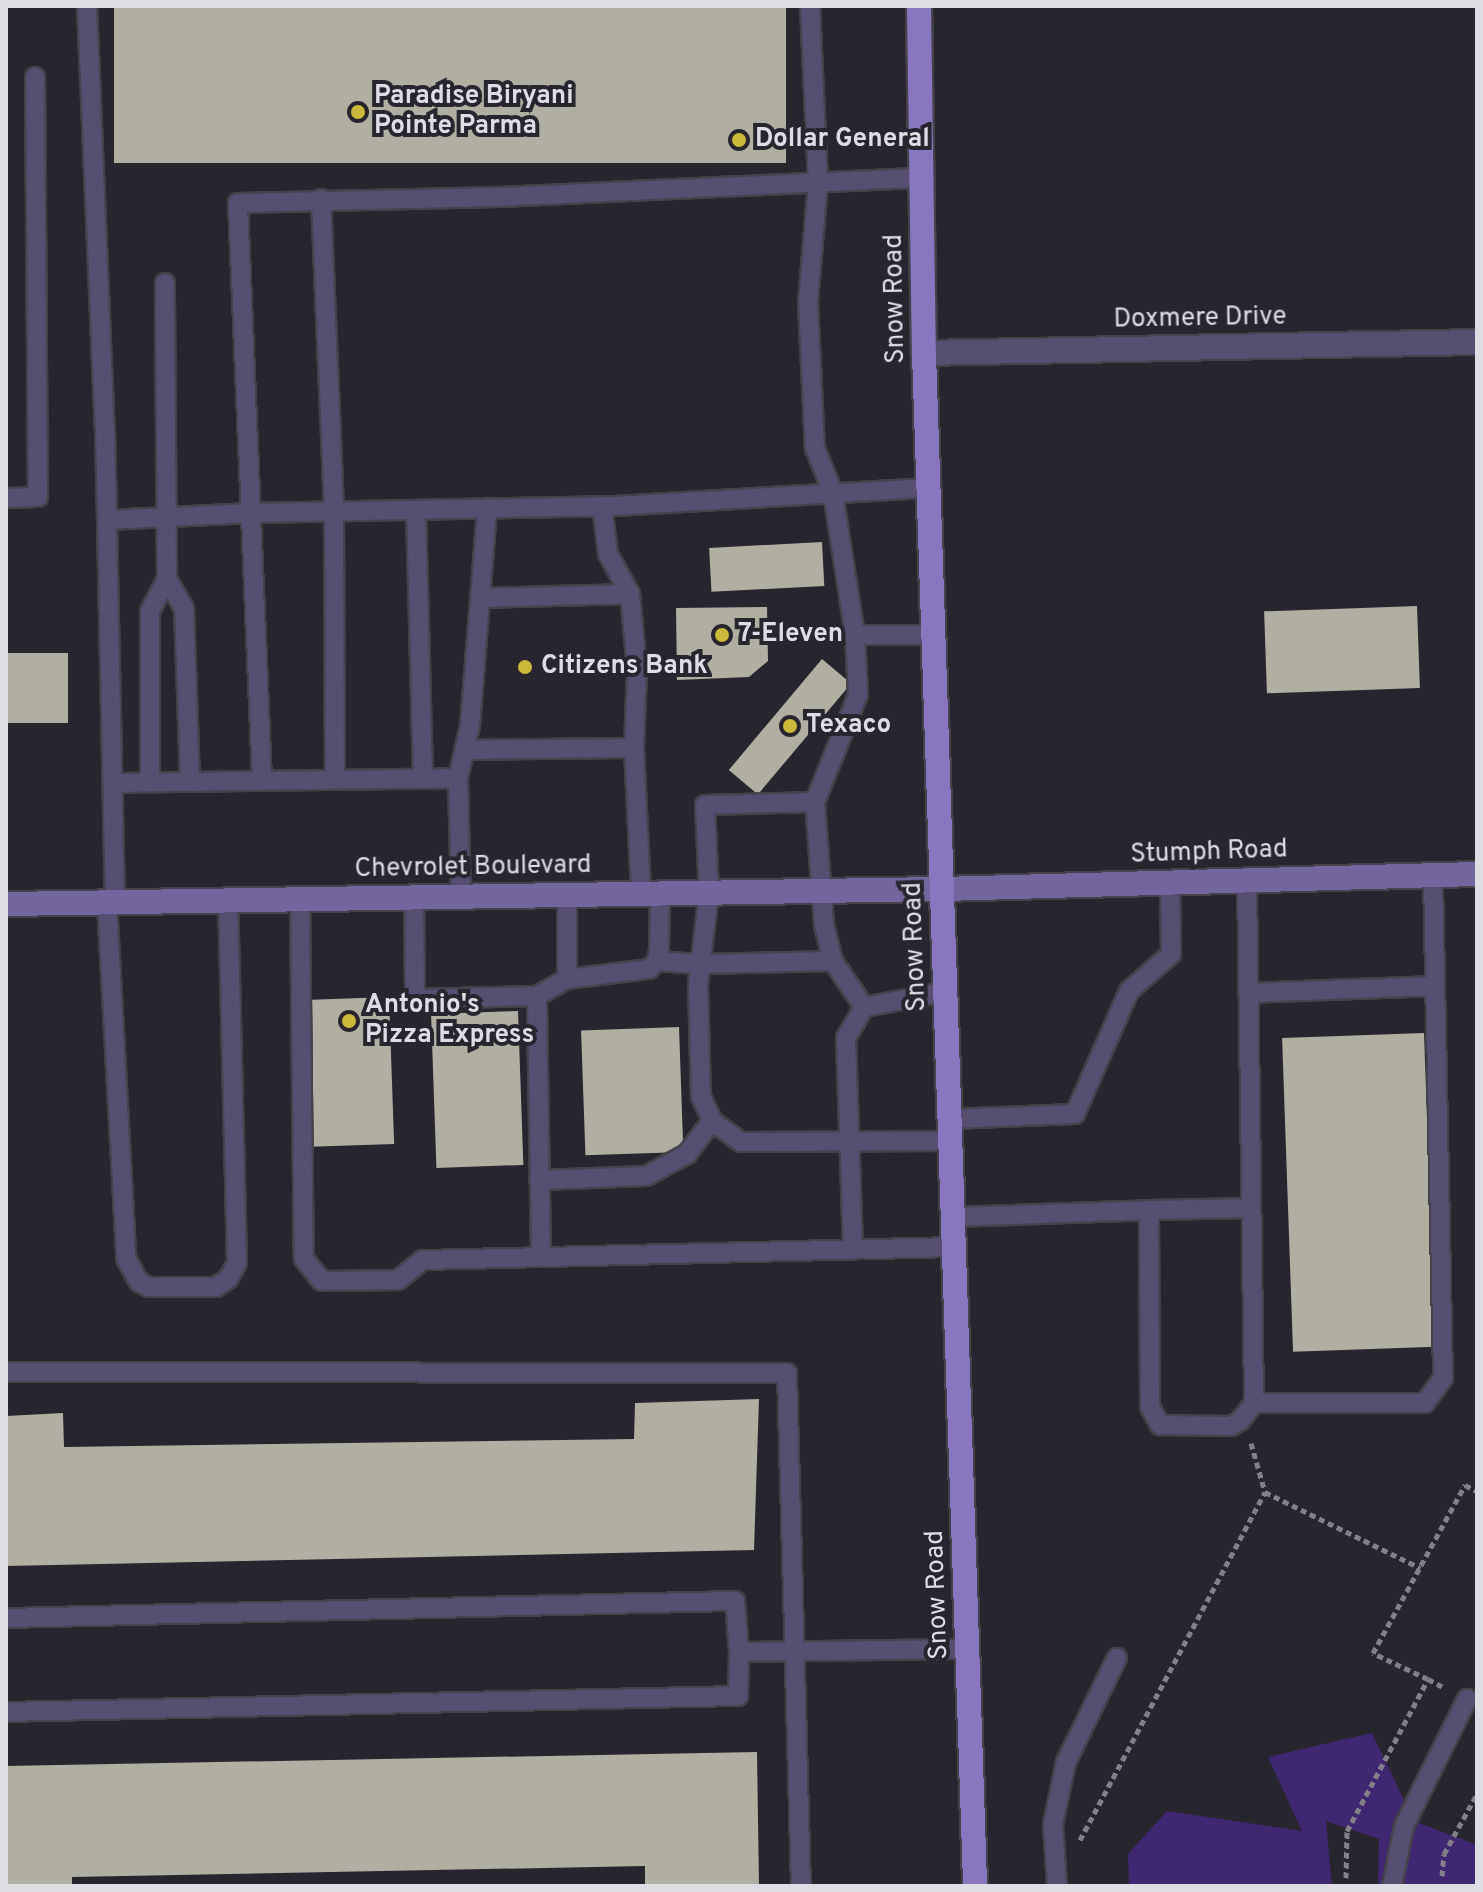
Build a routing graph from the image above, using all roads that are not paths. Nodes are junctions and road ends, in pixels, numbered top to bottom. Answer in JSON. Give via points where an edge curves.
{"nodes":[{"id":1,"x":87,"y":6,"type":"edge"},
{"id":2,"x":810,"y":6,"type":"edge"},
{"id":3,"x":919,"y":6,"type":"edge"},
{"id":4,"x":35,"y":77,"type":"dead end"},
{"id":5,"x":922,"y":178,"type":"junction"},
{"id":6,"x":818,"y":183,"type":"junction"},
{"id":7,"x":321,"y":199,"type":"junction"},
{"id":8,"x":165,"y":283,"type":"dead end"},
{"id":9,"x":1477,"y":342,"type":"edge"},
{"id":10,"x":924,"y":353,"type":"junction"},
{"id":11,"x":929,"y":488,"type":"junction"},
{"id":12,"x":833,"y":493,"type":"junction"},
{"id":13,"x":6,"y":498,"type":"edge"},
{"id":14,"x":602,"y":506,"type":"junction"},
{"id":15,"x":487,"y":508,"type":"junction"},
{"id":16,"x":416,"y":510,"type":"junction"},
{"id":17,"x":334,"y":511,"type":"junction"},
{"id":18,"x":252,"y":513,"type":"junction"},
{"id":19,"x":166,"y":515,"type":"junction"},
{"id":20,"x":107,"y":520,"type":"junction"},
{"id":21,"x":167,"y":579,"type":"junction"},
{"id":22,"x":630,"y":594,"type":"junction"},
{"id":23,"x":480,"y":598,"type":"junction"},
{"id":24,"x":855,"y":635,"type":"junction"},
{"id":25,"x":933,"y":635,"type":"junction"},
{"id":26,"x":634,"y":748,"type":"junction"},
{"id":27,"x":466,"y":750,"type":"junction"},
{"id":28,"x":423,"y":778,"type":"junction"},
{"id":29,"x":458,"y":778,"type":"junction"},
{"id":30,"x":262,"y":779,"type":"junction"},
{"id":31,"x":335,"y":779,"type":"junction"},
{"id":32,"x":190,"y":781,"type":"junction"},
{"id":33,"x":150,"y":782,"type":"junction"},
{"id":34,"x":114,"y":783,"type":"junction"},
{"id":35,"x":815,"y":802,"type":"junction"},
{"id":36,"x":1477,"y":874,"type":"edge"},
{"id":37,"x":1433,"y":875,"type":"junction"},
{"id":38,"x":1247,"y":880,"type":"junction"},
{"id":39,"x":1170,"y":882,"type":"junction"},
{"id":40,"x":942,"y":889,"type":"junction"},
{"id":41,"x":824,"y":890,"type":"junction"},
{"id":42,"x":709,"y":892,"type":"junction"},
{"id":43,"x":651,"y":893,"type":"junction"},
{"id":44,"x":567,"y":895,"type":"junction"},
{"id":45,"x":461,"y":896,"type":"junction"},
{"id":46,"x":414,"y":897,"type":"junction"},
{"id":47,"x":300,"y":899,"type":"junction"},
{"id":48,"x":228,"y":900,"type":"junction"},
{"id":49,"x":111,"y":902,"type":"junction"},
{"id":50,"x":6,"y":904,"type":"edge"},
{"id":51,"x":657,"y":961,"type":"junction"},
{"id":52,"x":833,"y":961,"type":"junction"},
{"id":53,"x":699,"y":964,"type":"junction"},
{"id":54,"x":567,"y":979,"type":"junction"},
{"id":55,"x":1435,"y":986,"type":"junction"},
{"id":56,"x":945,"y":992,"type":"junction"},
{"id":57,"x":1248,"y":993,"type":"junction"},
{"id":58,"x":537,"y":996,"type":"junction"},
{"id":59,"x":864,"y":1007,"type":"junction"},
{"id":60,"x":712,"y":1121,"type":"junction"},
{"id":61,"x":950,"y":1130,"type":"junction"},
{"id":62,"x":851,"y":1143,"type":"junction"},
{"id":63,"x":539,"y":1180,"type":"junction"},
{"id":64,"x":1251,"y":1208,"type":"junction"},
{"id":65,"x":1149,"y":1210,"type":"junction"},
{"id":66,"x":953,"y":1217,"type":"junction"},
{"id":67,"x":954,"y":1247,"type":"junction"},
{"id":68,"x":853,"y":1250,"type":"junction"},
{"id":69,"x":541,"y":1257,"type":"junction"},
{"id":70,"x":6,"y":1372,"type":"edge"},
{"id":71,"x":1254,"y":1403,"type":"junction"},
{"id":72,"x":6,"y":1618,"type":"edge"},
{"id":73,"x":968,"y":1649,"type":"junction"},
{"id":74,"x":739,"y":1652,"type":"junction"},
{"id":75,"x":797,"y":1653,"type":"junction"},
{"id":76,"x":1117,"y":1658,"type":"dead end"},
{"id":77,"x":1467,"y":1699,"type":"road end"},
{"id":78,"x":6,"y":1712,"type":"edge"},
{"id":79,"x":801,"y":1886,"type":"edge"},
{"id":80,"x":975,"y":1886,"type":"edge"},
{"id":81,"x":1057,"y":1886,"type":"edge"},
{"id":82,"x":1392,"y":1886,"type":"edge"}],
"edges":[{"from":1,"to":20,"type":"lane"},
{"from":2,"to":6,"type":"lane"},
{"from":3,"to":5,"type":"main road","name":"Snow Road"},
{"from":4,"to":13,"type":"lane","via":[[38,497]]},
{"from":5,"to":6,"type":"lane"},
{"from":5,"to":10,"type":"main road","name":"Snow Road"},
{"from":6,"to":7,"type":"lane"},
{"from":6,"to":12,"type":"lane","via":[[808,317],[815,448]]},
{"from":7,"to":17,"type":"lane"},
{"from":7,"to":18,"type":"lane","via":[[238,203]]},
{"from":8,"to":19,"type":"lane"},
{"from":9,"to":10,"type":"street","name":"Doxmere Drive"},
{"from":10,"to":11,"type":"main road","name":"Snow Road"},
{"from":11,"to":12,"type":"lane"},
{"from":11,"to":25,"type":"main road","name":"Snow Road"},
{"from":12,"to":14,"type":"lane"},
{"from":12,"to":24,"type":"lane"},
{"from":14,"to":15,"type":"lane"},
{"from":14,"to":22,"type":"lane","via":[[608,554]]},
{"from":15,"to":16,"type":"lane"},
{"from":15,"to":23,"type":"lane"},
{"from":16,"to":17,"type":"lane"},
{"from":16,"to":28,"type":"lane"},
{"from":17,"to":18,"type":"lane"},
{"from":17,"to":31,"type":"lane"},
{"from":18,"to":19,"type":"lane"},
{"from":18,"to":30,"type":"lane"},
{"from":19,"to":20,"type":"lane"},
{"from":19,"to":21,"type":"lane"},
{"from":20,"to":34,"type":"lane"},
{"from":21,"to":32,"type":"lane","via":[[184,608]]},
{"from":21,"to":33,"type":"lane","via":[[150,611]]},
{"from":22,"to":23,"type":"lane"},
{"from":22,"to":26,"type":"lane","via":[[637,670]]},
{"from":23,"to":27,"type":"lane"},
{"from":24,"to":25,"type":"lane"},
{"from":24,"to":35,"type":"lane","via":[[858,695]]},
{"from":25,"to":40,"type":"main road","name":"Snow Road"},
{"from":26,"to":27,"type":"lane"},
{"from":26,"to":43,"type":"lane"},
{"from":27,"to":29,"type":"lane"},
{"from":28,"to":29,"type":"lane"},
{"from":28,"to":31,"type":"lane"},
{"from":29,"to":45,"type":"lane"},
{"from":30,"to":31,"type":"lane"},
{"from":30,"to":32,"type":"lane"},
{"from":32,"to":33,"type":"lane"},
{"from":33,"to":34,"type":"lane"},
{"from":34,"to":49,"type":"lane"},
{"from":35,"to":41,"type":"lane"},
{"from":35,"to":42,"type":"lane","via":[[705,805]]},
{"from":36,"to":37,"type":"main road","name":"Stumph Road"},
{"from":37,"to":38,"type":"main road","name":"Stumph Road"},
{"from":37,"to":55,"type":"lane"},
{"from":38,"to":39,"type":"main road","name":"Stumph Road"},
{"from":38,"to":57,"type":"lane"},
{"from":39,"to":40,"type":"main road","name":"Stumph Road"},
{"from":39,"to":61,"type":"lane","via":[[1171,954],[1129,991],[1075,1114]]},
{"from":40,"to":41,"type":"main road","name":"Chevrolet Boulevard"},
{"from":40,"to":56,"type":"main road","name":"Snow Road"},
{"from":41,"to":42,"type":"main road","name":"Chevrolet Boulevard"},
{"from":41,"to":52,"type":"lane","via":[[824,925]]},
{"from":42,"to":43,"type":"main road","name":"Chevrolet Boulevard"},
{"from":42,"to":53,"type":"lane"},
{"from":43,"to":44,"type":"main road","name":"Chevrolet Boulevard"},
{"from":43,"to":51,"type":"lane"},
{"from":44,"to":45,"type":"main road","name":"Chevrolet Boulevard"},
{"from":44,"to":54,"type":"lane"},
{"from":45,"to":46,"type":"main road","name":"Chevrolet Boulevard"},
{"from":46,"to":47,"type":"main road","name":"Chevrolet Boulevard"},
{"from":46,"to":58,"type":"lane","via":[[415,999]]},
{"from":47,"to":48,"type":"main road","name":"Chevrolet Boulevard"},
{"from":47,"to":69,"type":"lane","via":[[307,1267],[330,1283],[398,1280],[423,1260]]},
{"from":48,"to":49,"type":"main road","name":"Chevrolet Boulevard"},
{"from":48,"to":49,"type":"lane","via":[[237,1263],[216,1287],[149,1287],[139,1282],[126,1258]]},
{"from":49,"to":50,"type":"main road","name":"Chevrolet Boulevard"},
{"from":51,"to":53,"type":"lane"},
{"from":51,"to":54,"type":"lane","via":[[639,973]]},
{"from":52,"to":53,"type":"lane"},
{"from":52,"to":59,"type":"lane"},
{"from":53,"to":60,"type":"lane","via":[[701,1096]]},
{"from":54,"to":58,"type":"lane"},
{"from":55,"to":57,"type":"lane"},
{"from":55,"to":71,"type":"lane","via":[[1443,1378],[1439,1388],[1415,1406]]},
{"from":56,"to":59,"type":"lane"},
{"from":56,"to":61,"type":"main road","name":"Snow Road"},
{"from":57,"to":64,"type":"lane"},
{"from":58,"to":63,"type":"lane"},
{"from":59,"to":62,"type":"lane","via":[[846,1038]]},
{"from":60,"to":62,"type":"lane","via":[[741,1142]]},
{"from":60,"to":63,"type":"lane","via":[[687,1154],[646,1176]]},
{"from":61,"to":62,"type":"lane"},
{"from":61,"to":66,"type":"main road","name":"Snow Road"},
{"from":62,"to":68,"type":"lane"},
{"from":63,"to":69,"type":"lane"},
{"from":64,"to":65,"type":"lane"},
{"from":64,"to":71,"type":"lane"},
{"from":65,"to":66,"type":"lane"},
{"from":65,"to":71,"type":"lane","via":[[1150,1407],[1155,1419],[1160,1425],[1220,1427],[1240,1421]]},
{"from":66,"to":67,"type":"main road","name":"Snow Road"},
{"from":67,"to":68,"type":"lane"},
{"from":67,"to":73,"type":"main road","name":"Snow Road"},
{"from":68,"to":69,"type":"lane"},
{"from":70,"to":75,"type":"lane","via":[[787,1373]]},
{"from":72,"to":74,"type":"lane","via":[[735,1601]]},
{"from":73,"to":75,"type":"lane"},
{"from":73,"to":80,"type":"main road","name":"Snow Road"},
{"from":74,"to":75,"type":"lane"},
{"from":74,"to":78,"type":"lane","via":[[738,1696]]},
{"from":75,"to":79,"type":"lane"},
{"from":76,"to":81,"type":"lane","via":[[1066,1762],[1053,1824]]},
{"from":77,"to":82,"type":"lane","via":[[1404,1826]]}]}
